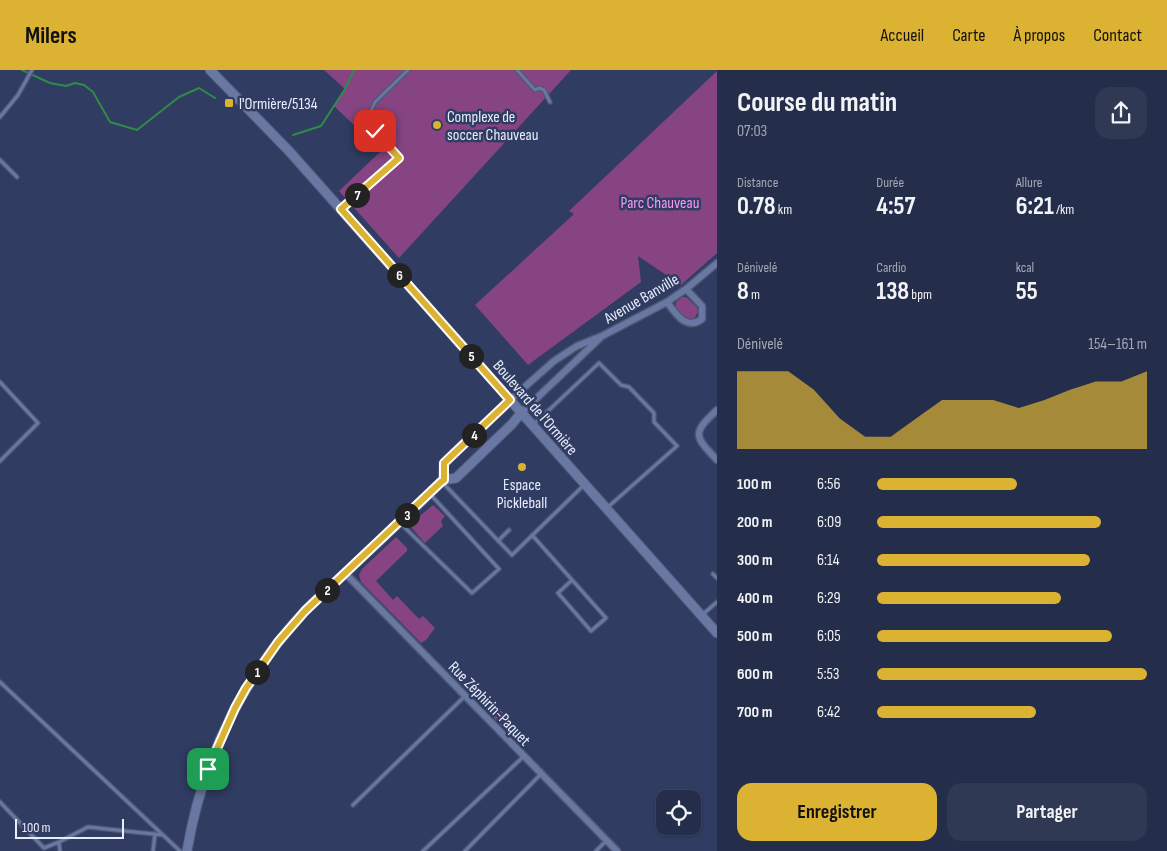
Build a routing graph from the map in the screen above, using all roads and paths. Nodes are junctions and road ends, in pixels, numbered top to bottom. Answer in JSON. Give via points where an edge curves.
{"nodes":[{"id":1,"x":32,"y":70,"type":"edge"},
{"id":2,"x":210,"y":70,"type":"edge"},
{"id":3,"x":408,"y":70,"type":"edge"},
{"id":4,"x":517,"y":70,"type":"edge"},
{"id":5,"x":550,"y":102,"type":"dead end"},
{"id":6,"x":0,"y":117,"type":"edge"},
{"id":7,"x":0,"y":160,"type":"edge"},
{"id":8,"x":17,"y":178,"type":"dead end"},
{"id":9,"x":341,"y":209,"type":"junction"},
{"id":10,"x":717,"y":263,"type":"edge"},
{"id":11,"x":686,"y":289,"type":"junction"},
{"id":12,"x":667,"y":302,"type":"junction"},
{"id":13,"x":602,"y":336,"type":"junction"},
{"id":14,"x":0,"y":382,"type":"edge"},
{"id":15,"x":510,"y":400,"type":"junction"},
{"id":16,"x":717,"y":410,"type":"edge"},
{"id":17,"x":521,"y":412,"type":"junction"},
{"id":18,"x":532,"y":426,"type":"junction"},
{"id":19,"x":717,"y":460,"type":"edge"},
{"id":20,"x":0,"y":461,"type":"edge"},
{"id":21,"x":442,"y":481,"type":"junction"},
{"id":22,"x":585,"y":484,"type":"junction"},
{"id":23,"x":430,"y":494,"type":"junction"},
{"id":24,"x":606,"y":508,"type":"junction"},
{"id":25,"x":400,"y":522,"type":"junction"},
{"id":26,"x":509,"y":530,"type":"dead end"},
{"id":27,"x":532,"y":535,"type":"junction"},
{"id":28,"x":498,"y":541,"type":"junction"},
{"id":29,"x":345,"y":573,"type":"junction"},
{"id":30,"x":713,"y":574,"type":"dead end"},
{"id":31,"x":717,"y":578,"type":"edge"},
{"id":32,"x":572,"y":580,"type":"junction"},
{"id":33,"x":717,"y":602,"type":"edge"},
{"id":34,"x":702,"y":616,"type":"junction"},
{"id":35,"x":717,"y":633,"type":"edge"},
{"id":36,"x":0,"y":682,"type":"edge"},
{"id":37,"x":465,"y":696,"type":"junction"},
{"id":38,"x":524,"y":756,"type":"junction"},
{"id":39,"x":541,"y":774,"type":"junction"},
{"id":40,"x":0,"y":802,"type":"edge"},
{"id":41,"x":353,"y":805,"type":"dead end"},
{"id":42,"x":155,"y":834,"type":"junction"},
{"id":43,"x":164,"y":835,"type":"junction"},
{"id":44,"x":606,"y":840,"type":"junction"},
{"id":45,"x":59,"y":842,"type":"junction"},
{"id":46,"x":60,"y":851,"type":"edge"},
{"id":47,"x":153,"y":851,"type":"edge"},
{"id":48,"x":180,"y":851,"type":"edge"},
{"id":49,"x":188,"y":851,"type":"edge"},
{"id":50,"x":423,"y":851,"type":"edge"},
{"id":51,"x":465,"y":851,"type":"edge"},
{"id":52,"x":596,"y":851,"type":"edge"},
{"id":53,"x":617,"y":851,"type":"edge"}],
"edges":[{"from":1,"to":6,"type":"lane"},
{"from":2,"to":9,"type":"main road","name":"Boulevard de l'Ormière"},
{"from":3,"to":9,"type":"lane","via":[[375,102],[370,113],[375,131],[399,158]]},
{"from":4,"to":5,"type":"lane","via":[[535,90],[544,90]]},
{"from":7,"to":8,"type":"lane"},
{"from":9,"to":15,"type":"main road","name":"Boulevard de l'Ormière"},
{"from":10,"to":11,"type":"street","name":"Avenue Banville"},
{"from":11,"to":12,"type":"street","name":"Avenue Banville"},
{"from":11,"to":12,"type":"street","via":[[702,306],[702,319],[697,323],[682,320]]},
{"from":12,"to":13,"type":"street","name":"Avenue Banville"},
{"from":13,"to":15,"type":"street","name":"Avenue Banville","via":[[577,346],[554,361]]},
{"from":13,"to":17,"type":"street","name":"Avenue Banville"},
{"from":14,"to":20,"type":"lane","via":[[38,423]]},
{"from":15,"to":17,"type":"main road","name":"Boulevard de l'Ormière"},
{"from":15,"to":21,"type":"main road","via":[[444,463]]},
{"from":16,"to":19,"type":"street","via":[[701,425],[699,432],[702,444]]},
{"from":17,"to":18,"type":"main road","name":"Boulevard de l'Ormière"},
{"from":17,"to":21,"type":"main road","via":[[456,478]]},
{"from":18,"to":22,"type":"main road","name":"Boulevard de l'Ormière"},
{"from":18,"to":24,"type":"lane","via":[[599,362],[654,413],[654,422],[677,446]]},
{"from":21,"to":23,"type":"main road"},
{"from":21,"to":28,"type":"lane"},
{"from":22,"to":24,"type":"main road","name":"Boulevard de l'Ormière"},
{"from":22,"to":27,"type":"lane"},
{"from":23,"to":25,"type":"main road"},
{"from":23,"to":25,"type":"lane","via":[[499,568],[472,593]]},
{"from":24,"to":34,"type":"main road","name":"Boulevard de l'Ormière"},
{"from":25,"to":29,"type":"main road"},
{"from":26,"to":28,"type":"lane"},
{"from":27,"to":28,"type":"lane","via":[[512,555]]},
{"from":27,"to":32,"type":"lane"},
{"from":29,"to":37,"type":"street","name":"Rue Zéphirin-Paquet"},
{"from":29,"to":49,"type":"main road","via":[[278,642],[246,688],[208,769]]},
{"from":30,"to":31,"type":"lane"},
{"from":32,"to":32,"type":"lane","via":[[606,618],[591,631],[558,593]]},
{"from":33,"to":34,"type":"lane"},
{"from":34,"to":35,"type":"main road","name":"Boulevard de l'Ormière"},
{"from":36,"to":43,"type":"lane"},
{"from":37,"to":38,"type":"street","name":"Rue Zéphirin-Paquet"},
{"from":37,"to":41,"type":"lane"},
{"from":38,"to":39,"type":"street","name":"Rue Zéphirin-Paquet"},
{"from":38,"to":50,"type":"lane"},
{"from":39,"to":44,"type":"street","name":"Rue Zéphirin-Paquet"},
{"from":39,"to":51,"type":"lane"},
{"from":40,"to":45,"type":"lane","via":[[44,848]]},
{"from":42,"to":43,"type":"lane"},
{"from":42,"to":45,"type":"lane","via":[[88,827]]},
{"from":42,"to":47,"type":"lane"},
{"from":43,"to":48,"type":"lane"},
{"from":44,"to":52,"type":"lane"},
{"from":44,"to":53,"type":"street","name":"Rue Zéphirin-Paquet"},
{"from":45,"to":46,"type":"lane"}]}
